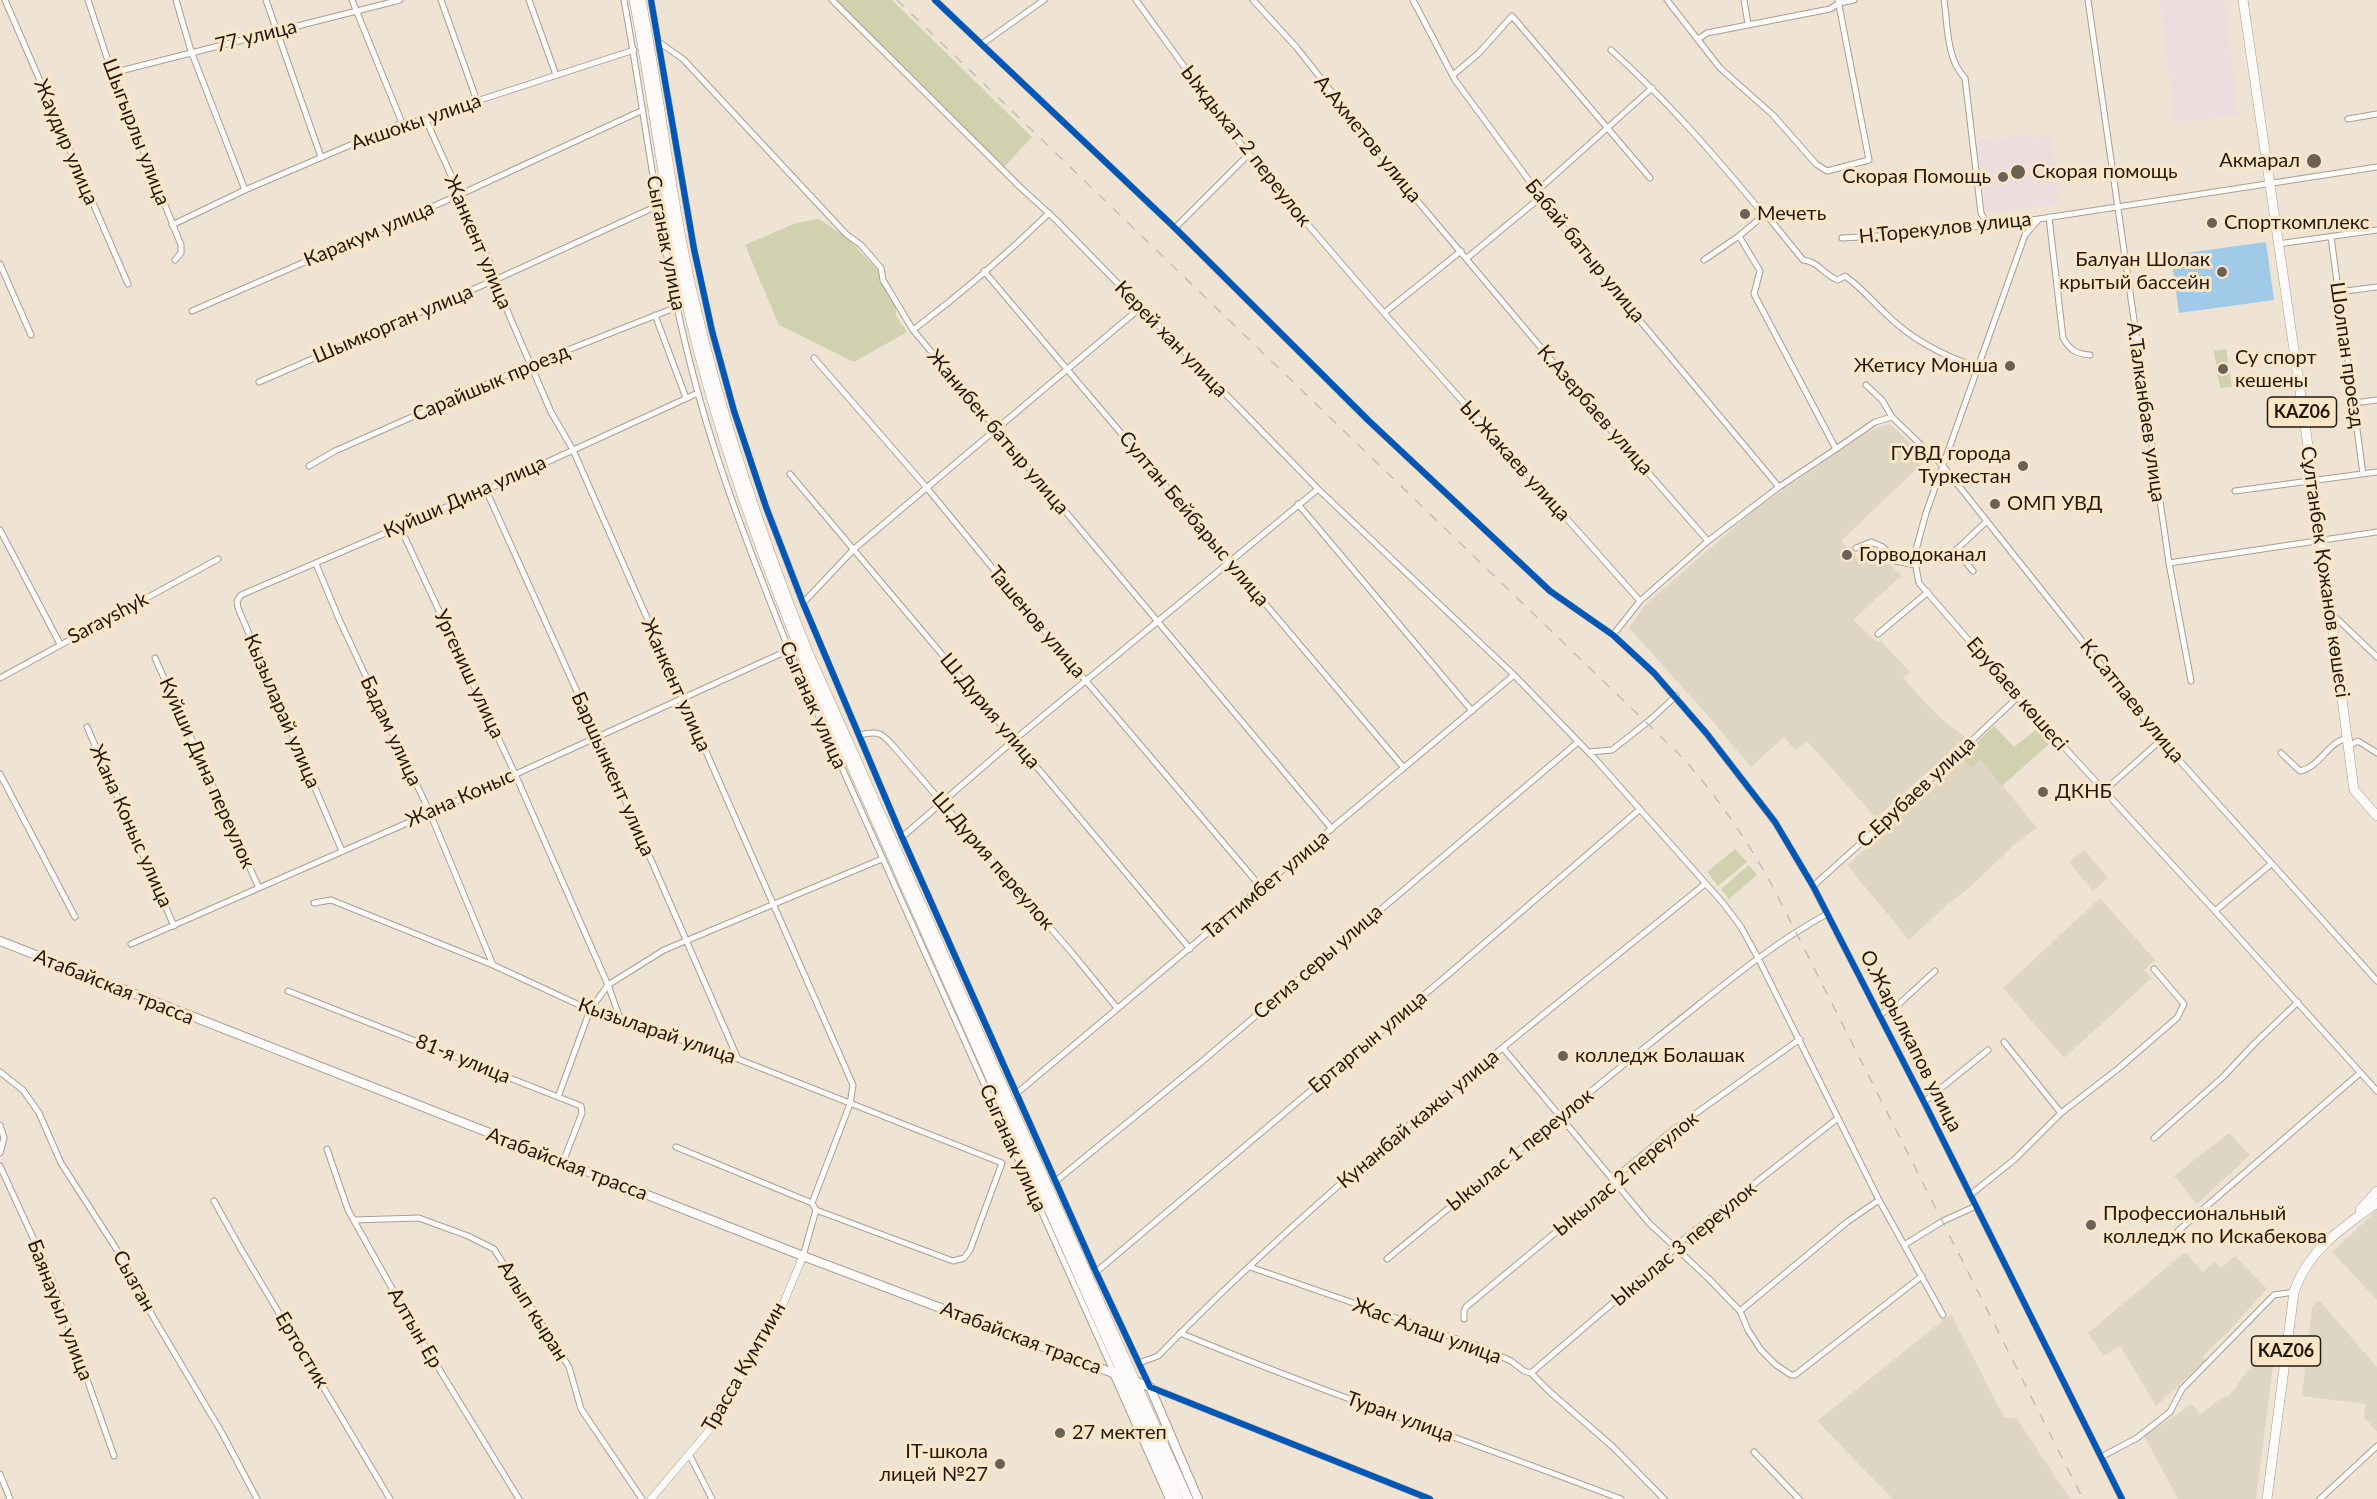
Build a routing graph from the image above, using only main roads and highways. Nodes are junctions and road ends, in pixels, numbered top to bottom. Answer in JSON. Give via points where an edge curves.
{"nodes":[{"id":1,"x":634,"y":0,"type":"edge"},
{"id":2,"x":641,"y":0,"type":"edge"},
{"id":3,"x":2242,"y":0,"type":"edge"},
{"id":4,"x":2377,"y":816,"type":"edge"},
{"id":5,"x":0,"y":941,"type":"edge"},
{"id":6,"x":2377,"y":1191,"type":"edge"},
{"id":7,"x":2377,"y":1203,"type":"edge"},
{"id":8,"x":2349,"y":1223,"type":"junction"},
{"id":9,"x":1114,"y":1373,"type":"junction"},
{"id":10,"x":1124,"y":1377,"type":"junction"},
{"id":11,"x":1136,"y":1382,"type":"junction"},
{"id":12,"x":1170,"y":1499,"type":"edge"},
{"id":13,"x":1178,"y":1499,"type":"edge"},
{"id":14,"x":1188,"y":1499,"type":"edge"},
{"id":15,"x":1198,"y":1499,"type":"edge"},
{"id":16,"x":2267,"y":1499,"type":"edge"}],
"edges":[{"from":1,"to":10,"type":"main road","via":[[688,305],[717,417],[750,520],[801,652]]},
{"from":2,"to":11,"type":"main road","via":[[694,304],[723,415],[756,518],[807,650]]},
{"from":3,"to":4,"type":"main road","name":"Сұлтанбек Қожанов көшесі","number":"KАZ06","via":[[2322,540],[2354,790]]},
{"from":5,"to":9,"type":"main road","name":"Атабайская трасса","via":[[803,1256]]},
{"from":6,"to":8,"type":"main road","number":"KАZ06"},
{"from":7,"to":8,"type":"main road","number":"KАZ06"},
{"from":8,"to":16,"type":"main road","number":"KАZ06","via":[[2306,1263],[2294,1292]]},
{"from":9,"to":10,"type":"main road","name":"Атабайская трасса"},
{"from":9,"to":12,"type":"main road"},
{"from":10,"to":11,"type":"main road","name":"Атабайская трасса"},
{"from":10,"to":13,"type":"main road"},
{"from":11,"to":14,"type":"main road"},
{"from":11,"to":15,"type":"main road","name":"Атабайская трасса","via":[[1150,1387]]}]}
